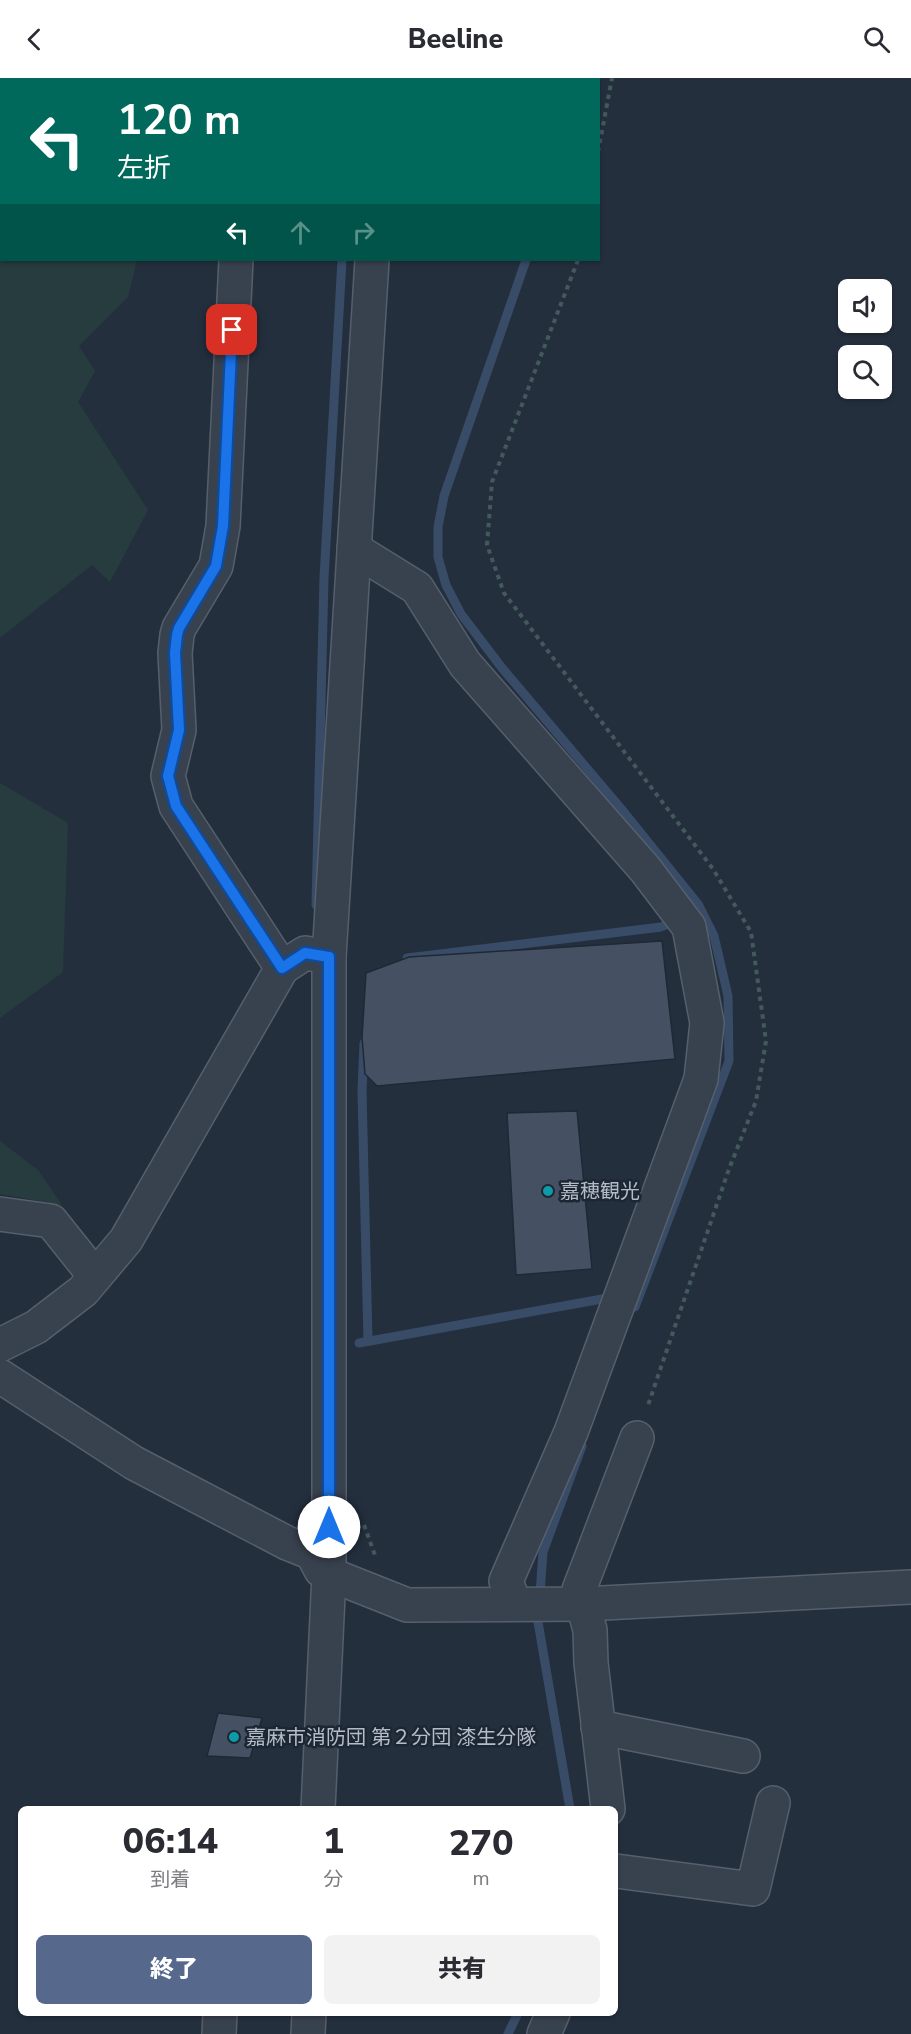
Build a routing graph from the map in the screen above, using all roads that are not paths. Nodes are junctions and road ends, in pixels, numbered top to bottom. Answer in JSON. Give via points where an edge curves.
{"nodes":[{"id":1,"x":236,"y":261,"type":"edge"},
{"id":2,"x":372,"y":261,"type":"edge"},
{"id":3,"x":354,"y":549,"type":"junction"},
{"id":4,"x":329,"y":957,"type":"junction"},
{"id":5,"x":282,"y":968,"type":"junction"},
{"id":6,"x":0,"y":1214,"type":"edge"},
{"id":7,"x":95,"y":1276,"type":"junction"},
{"id":8,"x":0,"y":1345,"type":"edge"},
{"id":9,"x":0,"y":1376,"type":"edge"},
{"id":10,"x":637,"y":1438,"type":"dead end"},
{"id":11,"x":329,"y":1574,"type":"junction"},
{"id":12,"x":911,"y":1587,"type":"edge"},
{"id":13,"x":514,"y":1604,"type":"junction"},
{"id":14,"x":584,"y":1604,"type":"junction"},
{"id":15,"x":598,"y":1727,"type":"junction"},
{"id":16,"x":742,"y":1756,"type":"dead end"},
{"id":17,"x":773,"y":1803,"type":"dead end"},
{"id":18,"x":318,"y":1806,"type":"edge"},
{"id":19,"x":608,"y":1806,"type":"edge"},
{"id":20,"x":618,"y":1869,"type":"edge"},
{"id":21,"x":220,"y":2016,"type":"edge"},
{"id":22,"x":309,"y":2016,"type":"edge"},
{"id":23,"x":552,"y":2016,"type":"edge"},
{"id":24,"x":219,"y":2034,"type":"edge"},
{"id":25,"x":308,"y":2034,"type":"edge"},
{"id":26,"x":544,"y":2034,"type":"edge"}],
"edges":[{"from":1,"to":5,"type":"street","via":[[223,526],[216,566],[179,628],[175,653],[179,730],[168,776],[176,806]]},
{"from":2,"to":3,"type":"street"},
{"from":3,"to":4,"type":"street"},
{"from":3,"to":13,"type":"street","via":[[417,588],[465,664],[645,869],[689,927],[707,1023],[701,1079],[571,1432],[506,1581]]},
{"from":4,"to":5,"type":"street","via":[[305,953]]},
{"from":4,"to":11,"type":"street"},
{"from":5,"to":7,"type":"street","via":[[126,1240]]},
{"from":6,"to":7,"type":"street","via":[[51,1221]]},
{"from":7,"to":8,"type":"street","via":[[83,1291],[36,1327]]},
{"from":9,"to":11,"type":"street","via":[[134,1462],[312,1553],[321,1570]]},
{"from":10,"to":14,"type":"street","via":[[579,1590]]},
{"from":11,"to":13,"type":"street","via":[[407,1605]]},
{"from":11,"to":18,"type":"street"},
{"from":12,"to":14,"type":"street"},
{"from":13,"to":14,"type":"street"},
{"from":14,"to":15,"type":"street","via":[[590,1630]]},
{"from":15,"to":16,"type":"street"},
{"from":15,"to":19,"type":"street"},
{"from":17,"to":20,"type":"street","via":[[753,1889]]},
{"from":21,"to":24,"type":"street"},
{"from":22,"to":25,"type":"street"},
{"from":23,"to":26,"type":"street"}]}
